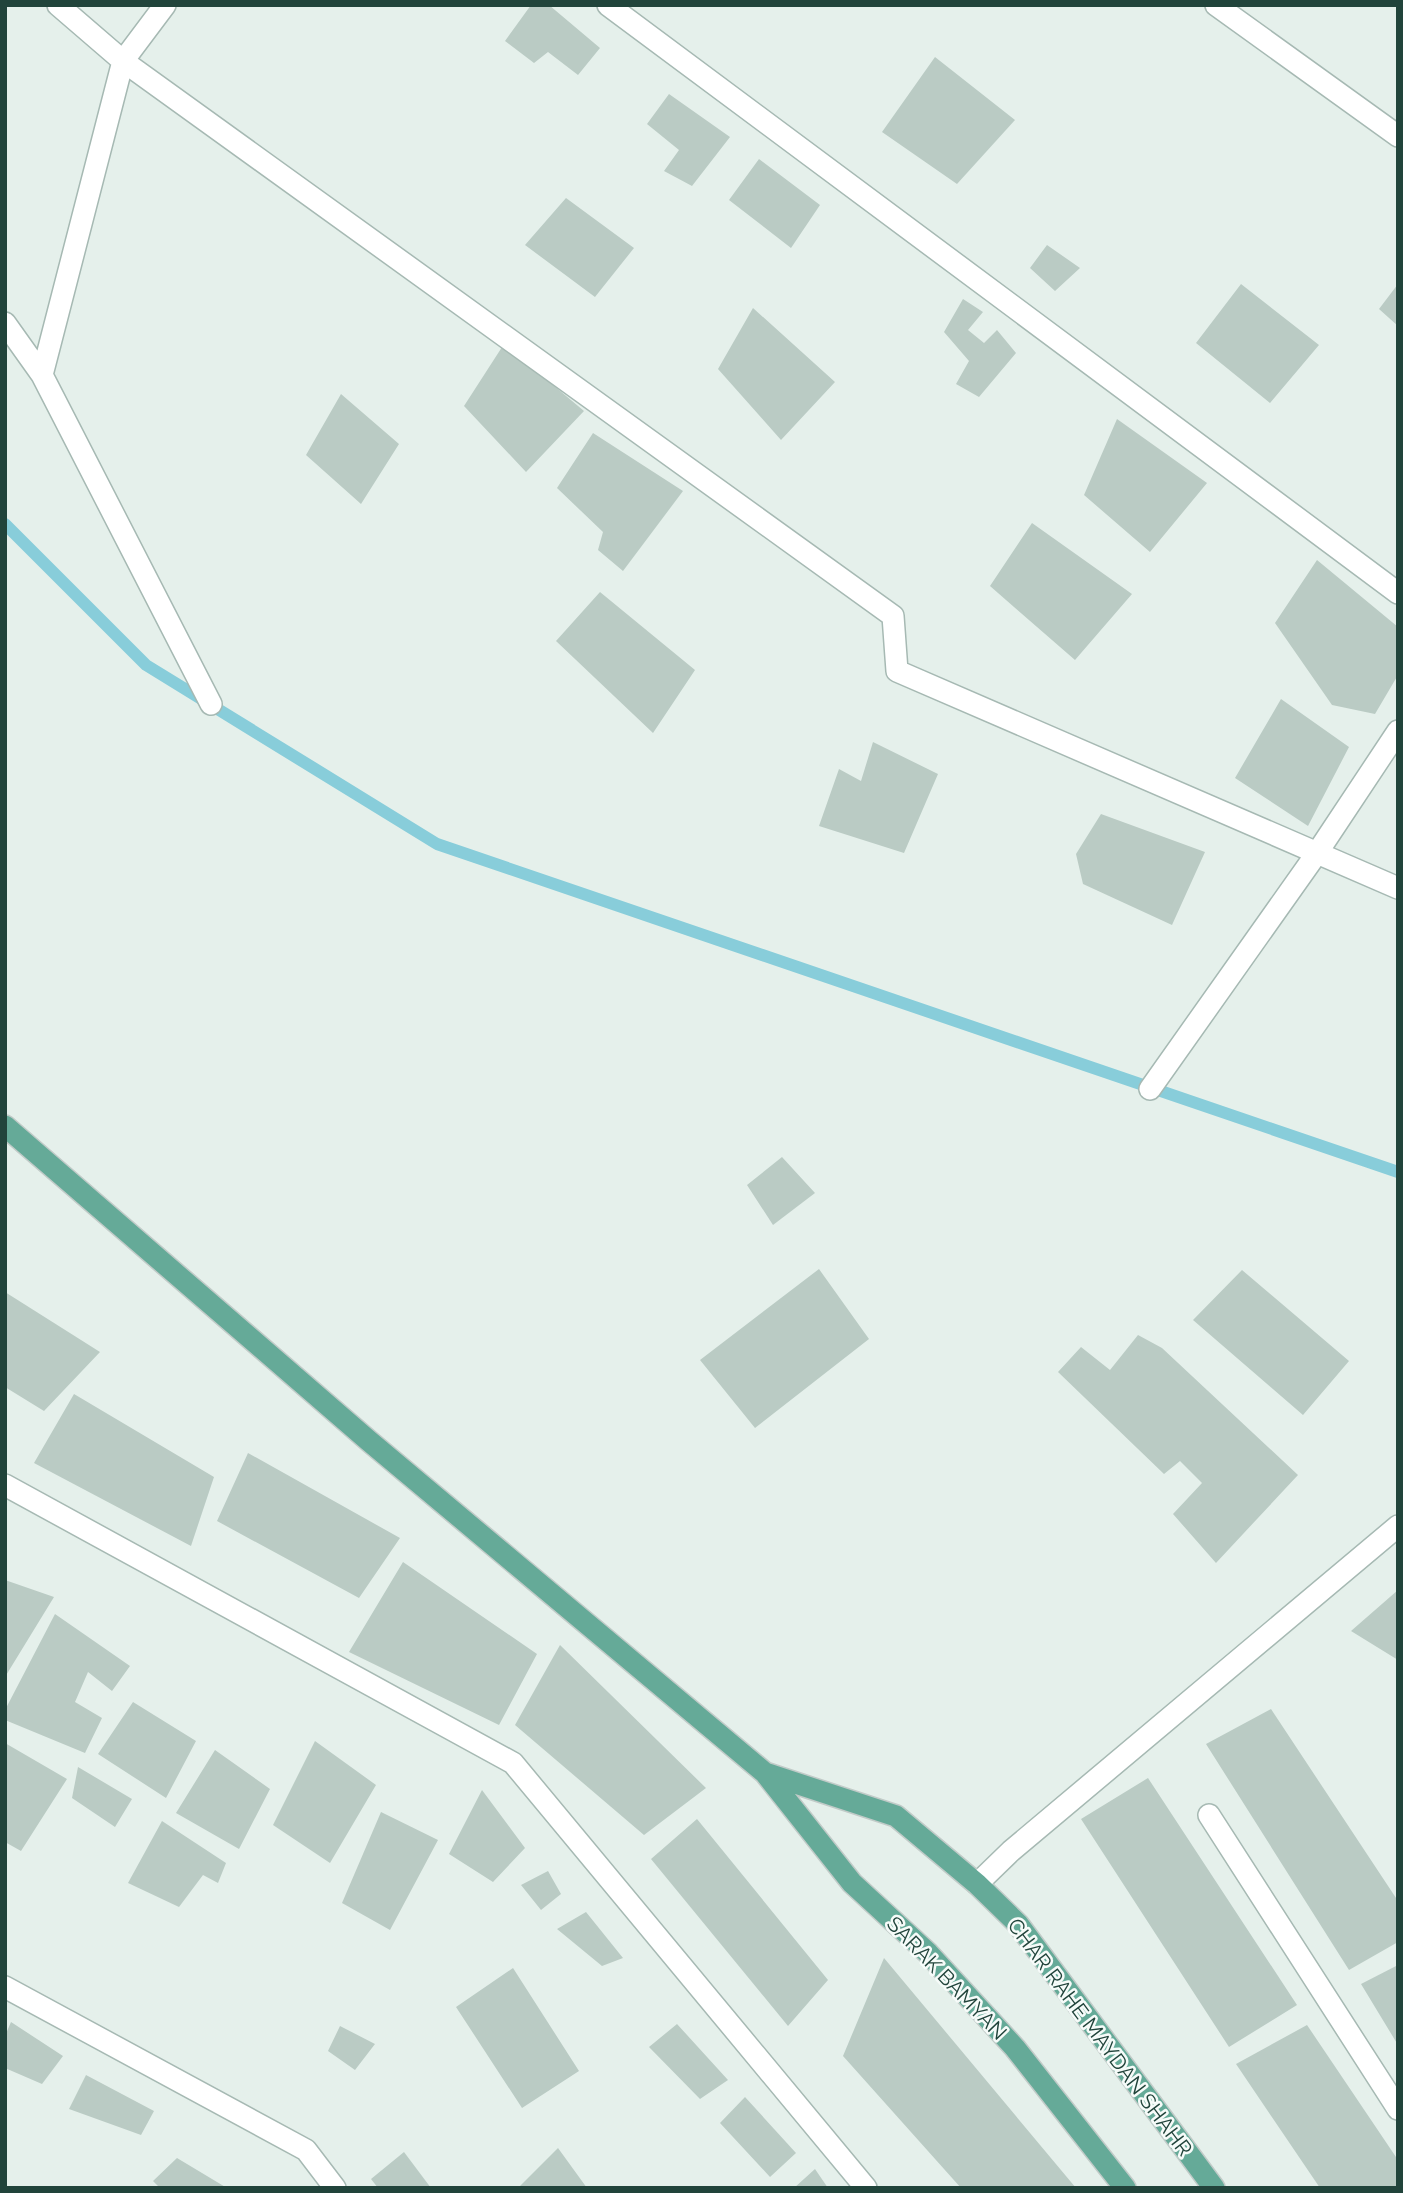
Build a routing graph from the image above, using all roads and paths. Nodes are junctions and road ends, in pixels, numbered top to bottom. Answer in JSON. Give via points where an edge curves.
{"nodes":[{"id":1,"x":58,"y":5,"type":"edge"},
{"id":2,"x":165,"y":5,"type":"edge"},
{"id":3,"x":608,"y":5,"type":"edge"},
{"id":4,"x":1216,"y":5,"type":"edge"},
{"id":5,"x":123,"y":61,"type":"junction"},
{"id":6,"x":1398,"y":136,"type":"edge"},
{"id":7,"x":5,"y":323,"type":"edge"},
{"id":8,"x":42,"y":375,"type":"junction"},
{"id":9,"x":1398,"y":593,"type":"edge"},
{"id":10,"x":211,"y":704,"type":"dead end"},
{"id":11,"x":1398,"y":731,"type":"edge"},
{"id":12,"x":1317,"y":853,"type":"junction"},
{"id":13,"x":1398,"y":888,"type":"edge"},
{"id":14,"x":1150,"y":1089,"type":"dead end"},
{"id":15,"x":5,"y":1126,"type":"edge"},
{"id":16,"x":5,"y":1485,"type":"edge"},
{"id":17,"x":1398,"y":1526,"type":"edge"},
{"id":18,"x":765,"y":1773,"type":"junction"},
{"id":19,"x":1209,"y":1815,"type":"dead end"},
{"id":20,"x":977,"y":1884,"type":"junction"},
{"id":21,"x":5,"y":1987,"type":"edge"},
{"id":22,"x":1398,"y":2109,"type":"edge"},
{"id":23,"x":335,"y":2188,"type":"edge"},
{"id":24,"x":866,"y":2188,"type":"edge"},
{"id":25,"x":1125,"y":2188,"type":"edge"},
{"id":26,"x":1214,"y":2188,"type":"edge"}],
"edges":[{"from":1,"to":5,"type":"street"},
{"from":2,"to":5,"type":"street"},
{"from":3,"to":9,"type":"street"},
{"from":4,"to":6,"type":"street"},
{"from":5,"to":8,"type":"street"},
{"from":5,"to":12,"type":"street","via":[[893,616],[897,671]]},
{"from":7,"to":8,"type":"street"},
{"from":8,"to":10,"type":"street"},
{"from":11,"to":12,"type":"street"},
{"from":12,"to":13,"type":"street"},
{"from":12,"to":14,"type":"street"},
{"from":15,"to":18,"type":"main road","via":[[369,1441]]},
{"from":16,"to":24,"type":"street","via":[[513,1763]]},
{"from":17,"to":20,"type":"street"},
{"from":18,"to":20,"type":"main road","name":"CHAR RAHE MAYDAN SHAHR","via":[[895,1816]]},
{"from":18,"to":25,"type":"main road","name":"SARAK BAMYAN","via":[[852,1884],[928,1953],[1016,2048]]},
{"from":19,"to":22,"type":"street"},
{"from":20,"to":26,"type":"main road","name":"CHAR RAHE MAYDAN SHAHR","via":[[1018,1924]]},
{"from":21,"to":23,"type":"street","via":[[306,2150]]}]}
